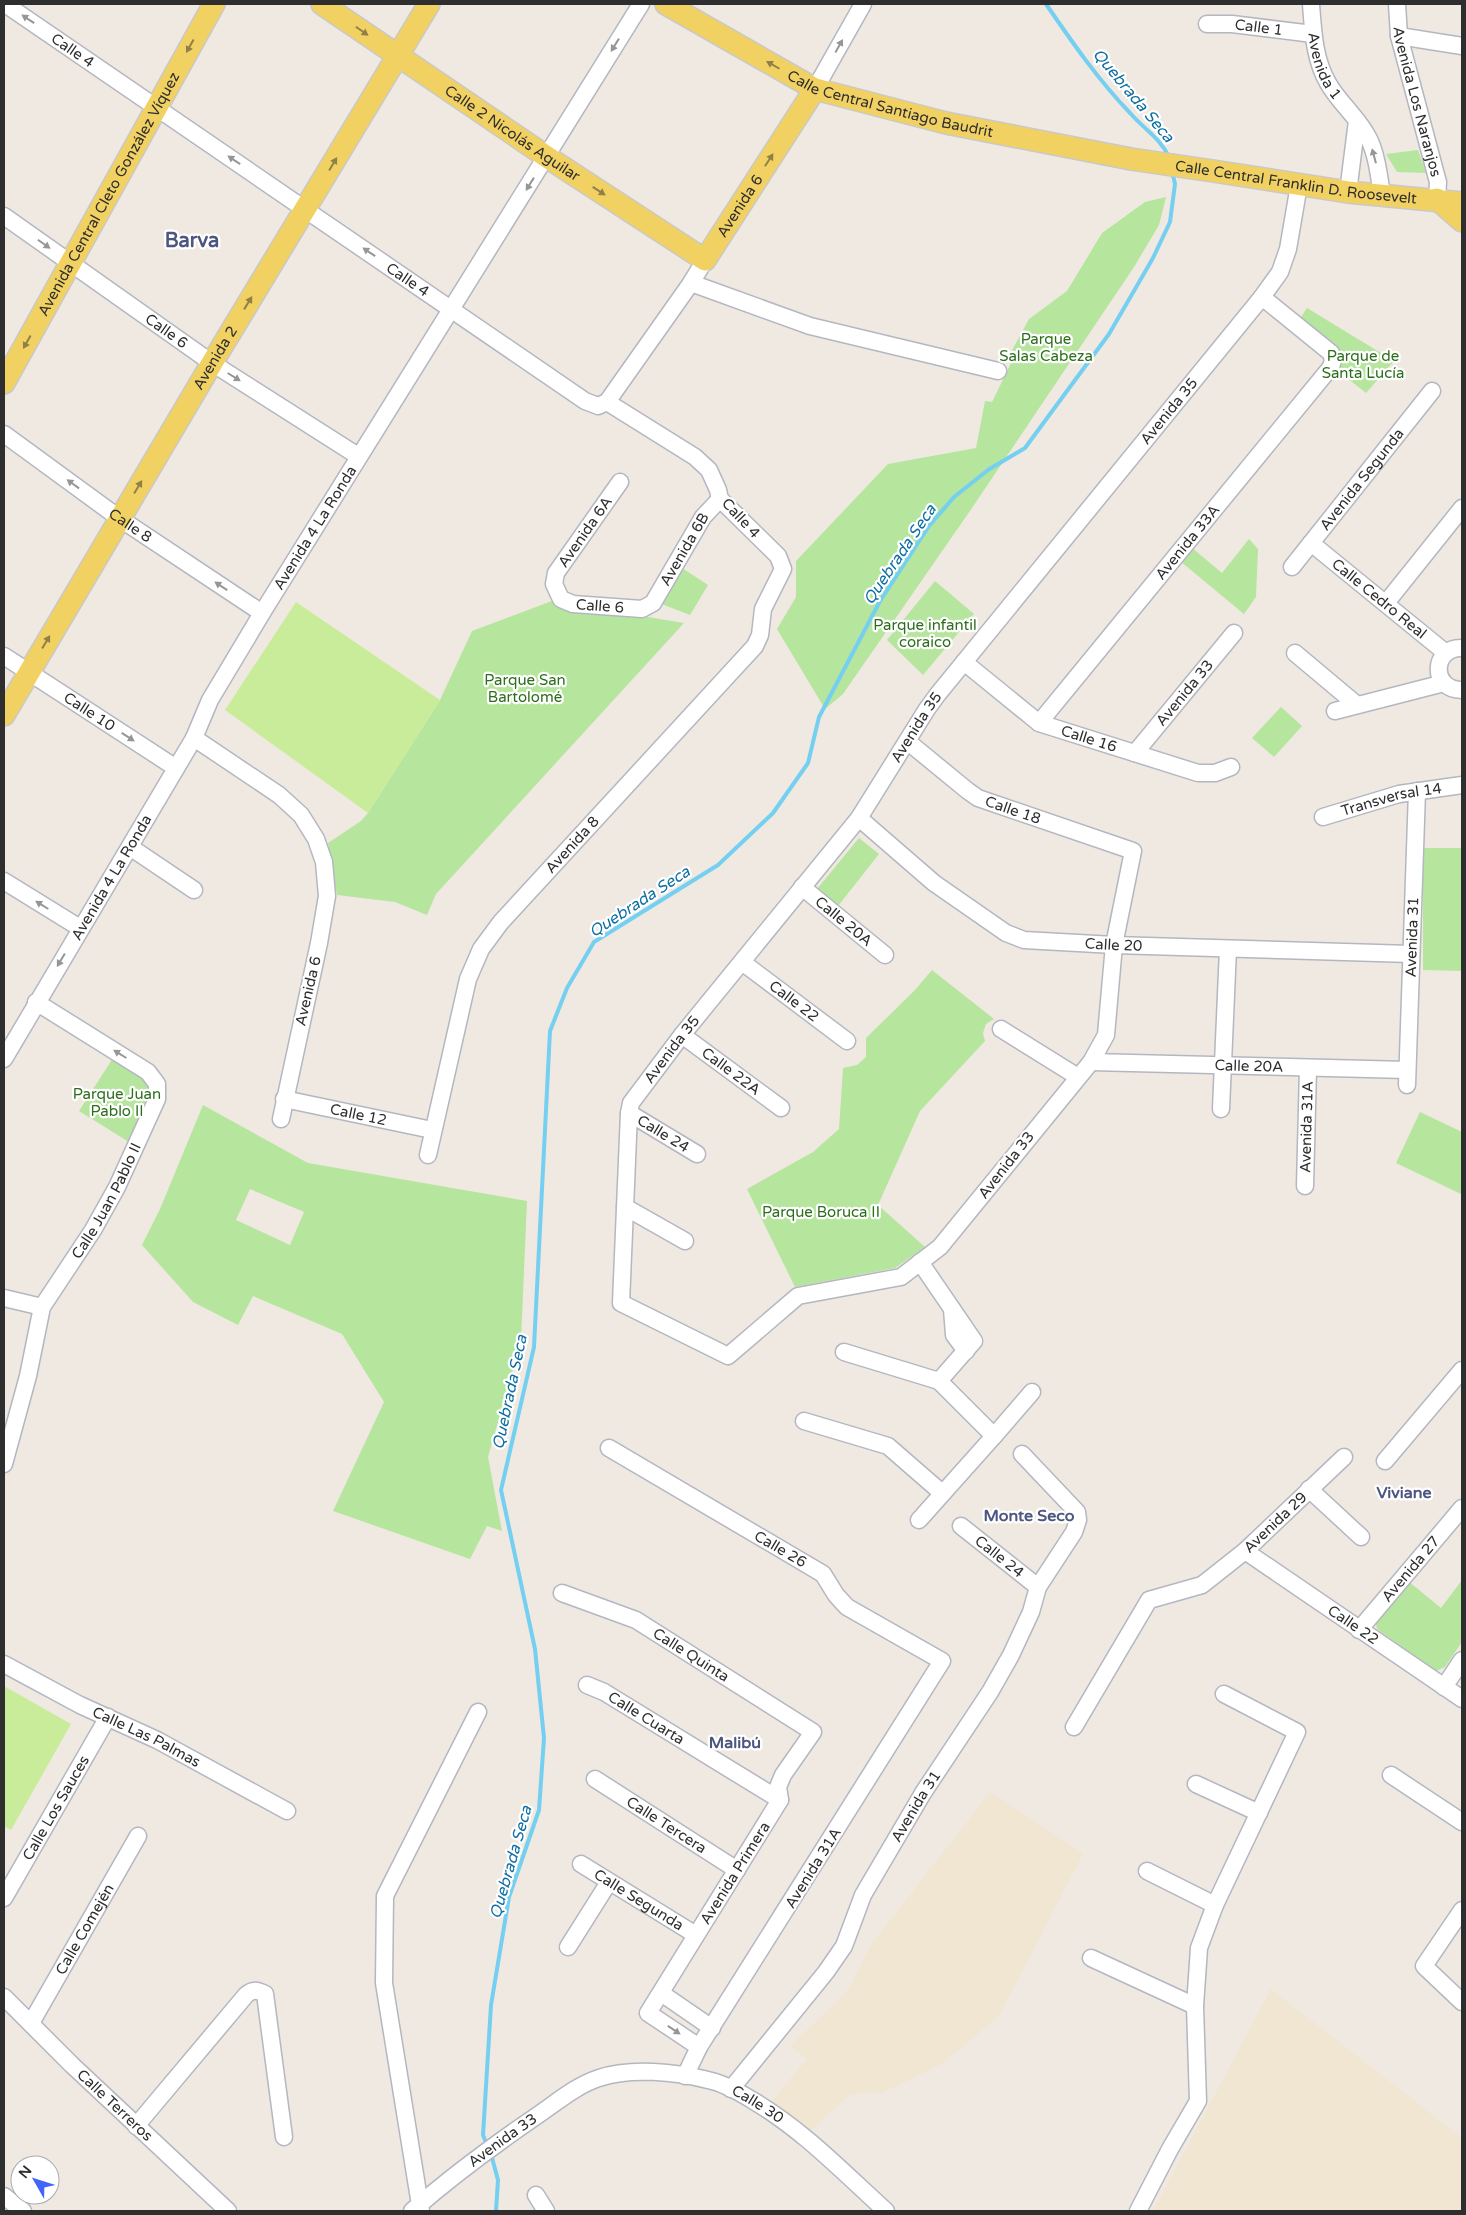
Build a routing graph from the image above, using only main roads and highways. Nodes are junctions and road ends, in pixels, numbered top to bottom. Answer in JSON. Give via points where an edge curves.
{"nodes":[{"id":1,"x":214,"y":4,"type":"edge"},
{"id":2,"x":322,"y":4,"type":"edge"},
{"id":3,"x":429,"y":4,"type":"edge"},
{"id":4,"x":666,"y":4,"type":"edge"},
{"id":5,"x":398,"y":56,"type":"junction"},
{"id":6,"x":815,"y":89,"type":"junction"},
{"id":7,"x":1131,"y":159,"type":"joint"},
{"id":8,"x":1437,"y":199,"type":"junction"},
{"id":9,"x":1462,"y":203,"type":"edge"},
{"id":10,"x":1462,"y":221,"type":"edge"},
{"id":11,"x":705,"y":260,"type":"joint"},
{"id":12,"x":4,"y":383,"type":"edge"},
{"id":13,"x":4,"y":715,"type":"edge"}],
"edges":[{"from":1,"to":12,"type":"main road","name":"Avenida Central Cleto González Víquez","one_way":true},
{"from":2,"to":5,"type":"main road","name":"Calle 2 Nicolás Aguilar","one_way":true},
{"from":3,"to":5,"type":"main road","name":"Avenida 2"},
{"from":6,"to":4,"type":"main road","name":"Calle Central Santiago Baudrit","one_way":true},
{"from":5,"to":11,"type":"main road","name":"Calle 2 Nicolás Aguilar","one_way":true},
{"from":13,"to":5,"type":"main road","name":"Avenida 2","one_way":true},
{"from":6,"to":7,"type":"main road","name":"Calle Central Santiago Baudrit","via":[[946,123]]},
{"from":11,"to":6,"type":"main road","name":"Avenida 6","one_way":true},
{"from":7,"to":8,"type":"main road","name":"Calle Central Franklin D. Roosevelt","via":[[1348,192]]},
{"from":8,"to":9,"type":"main road","name":"Calle Central Franklin D. Roosevelt"},
{"from":8,"to":10,"type":"main road"}]}
